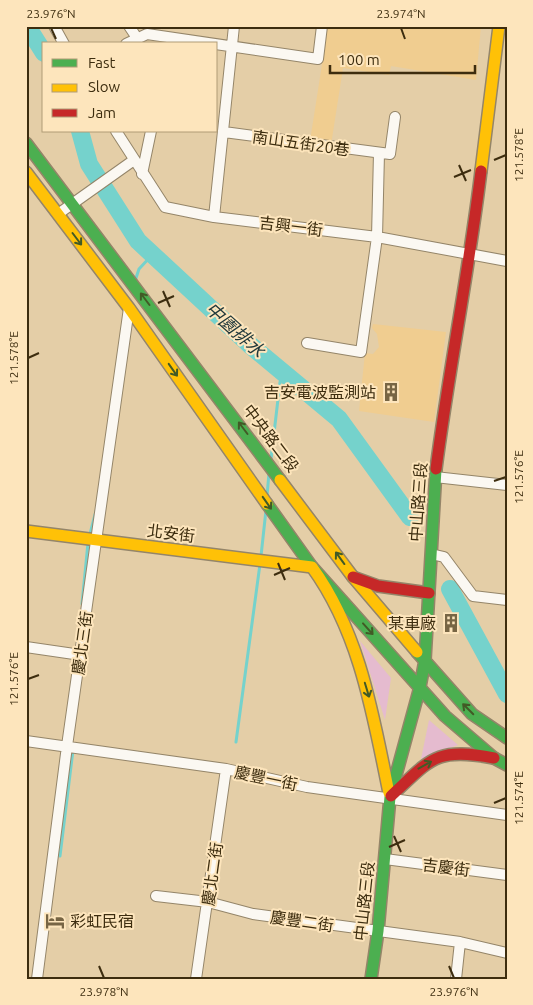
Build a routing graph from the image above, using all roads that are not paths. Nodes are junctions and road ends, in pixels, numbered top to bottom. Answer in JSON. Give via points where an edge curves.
{"nodes":[{"id":1,"x":54,"y":26,"type":"edge"},
{"id":2,"x":129,"y":26,"type":"edge"},
{"id":3,"x":234,"y":26,"type":"edge"},
{"id":4,"x":322,"y":26,"type":"edge"},
{"id":5,"x":499,"y":26,"type":"edge"},
{"id":6,"x":144,"y":33,"type":"edge"},
{"id":7,"x":167,"y":40,"type":"edge"},
{"id":8,"x":63,"y":42,"type":"edge"},
{"id":9,"x":129,"y":42,"type":"edge"},
{"id":10,"x":189,"y":42,"type":"edge"},
{"id":11,"x":218,"y":45,"type":"edge"},
{"id":12,"x":233,"y":46,"type":"junction"},
{"id":13,"x":395,"y":116,"type":"dead end"},
{"id":14,"x":117,"y":132,"type":"edge"},
{"id":15,"x":151,"y":132,"type":"edge"},
{"id":16,"x":224,"y":132,"type":"junction"},
{"id":17,"x":26,"y":143,"type":"edge"},
{"id":18,"x":379,"y":153,"type":"junction"},
{"id":19,"x":132,"y":162,"type":"junction"},
{"id":20,"x":26,"y":172,"type":"edge"},
{"id":21,"x":142,"y":174,"type":"junction"},
{"id":22,"x":73,"y":202,"type":"junction"},
{"id":23,"x":58,"y":214,"type":"junction"},
{"id":24,"x":214,"y":217,"type":"junction"},
{"id":25,"x":377,"y":238,"type":"junction"},
{"id":26,"x":470,"y":255,"type":"junction"},
{"id":27,"x":507,"y":261,"type":"edge"},
{"id":28,"x":129,"y":308,"type":"junction"},
{"id":29,"x":307,"y":343,"type":"dead end"},
{"id":30,"x":435,"y":477,"type":"junction"},
{"id":31,"x":507,"y":485,"type":"edge"},
{"id":32,"x":26,"y":531,"type":"edge"},
{"id":33,"x":95,"y":540,"type":"junction"},
{"id":34,"x":431,"y":554,"type":"junction"},
{"id":35,"x":312,"y":567,"type":"junction"},
{"id":36,"x":354,"y":577,"type":"junction"},
{"id":37,"x":429,"y":593,"type":"junction"},
{"id":38,"x":507,"y":600,"type":"edge"},
{"id":39,"x":26,"y":647,"type":"edge"},
{"id":40,"x":81,"y":655,"type":"junction"},
{"id":41,"x":424,"y":660,"type":"junction"},
{"id":42,"x":420,"y":687,"type":"junction"},
{"id":43,"x":507,"y":738,"type":"edge"},
{"id":44,"x":26,"y":741,"type":"edge"},
{"id":45,"x":67,"y":746,"type":"junction"},
{"id":46,"x":494,"y":758,"type":"junction"},
{"id":47,"x":507,"y":765,"type":"edge"},
{"id":48,"x":226,"y":770,"type":"junction"},
{"id":49,"x":390,"y":798,"type":"junction"},
{"id":50,"x":507,"y":814,"type":"edge"},
{"id":51,"x":385,"y":859,"type":"junction"},
{"id":52,"x":507,"y":875,"type":"edge"},
{"id":53,"x":156,"y":896,"type":"dead end"},
{"id":54,"x":208,"y":902,"type":"junction"},
{"id":55,"x":378,"y":932,"type":"junction"},
{"id":56,"x":460,"y":942,"type":"junction"},
{"id":57,"x":507,"y":953,"type":"edge"},
{"id":58,"x":37,"y":979,"type":"edge"},
{"id":59,"x":196,"y":979,"type":"edge"},
{"id":60,"x":371,"y":979,"type":"edge"},
{"id":61,"x":456,"y":979,"type":"edge"}],
"edges":[{"from":1,"to":8,"type":"street"},
{"from":2,"to":6,"type":"street"},
{"from":3,"to":12,"type":"street"},
{"from":4,"to":12,"type":"street","via":[[318,59]]},
{"from":5,"to":26,"type":"street","name":"中山路三段"},
{"from":6,"to":7,"type":"street"},
{"from":6,"to":9,"type":"street"},
{"from":7,"to":10,"type":"street"},
{"from":11,"to":12,"type":"street"},
{"from":12,"to":16,"type":"street"},
{"from":13,"to":18,"type":"street","via":[[390,154]]},
{"from":14,"to":19,"type":"street","name":"吉興一街"},
{"from":15,"to":21,"type":"street"},
{"from":16,"to":18,"type":"street","name":"南山五街20巷"},
{"from":16,"to":24,"type":"street"},
{"from":17,"to":22,"type":"street","name":"中央路二段"},
{"from":18,"to":25,"type":"street"},
{"from":19,"to":21,"type":"street","name":"吉興一街"},
{"from":19,"to":22,"type":"street"},
{"from":20,"to":23,"type":"street"},
{"from":21,"to":24,"type":"street","name":"吉興一街","via":[[165,207]]},
{"from":22,"to":23,"type":"street"},
{"from":36,"to":22,"type":"street","name":"中央路二段","one_way":true},
{"from":23,"to":28,"type":"street","one_way":true},
{"from":24,"to":25,"type":"street","name":"吉興一街"},
{"from":25,"to":26,"type":"street","name":"吉興一街"},
{"from":25,"to":29,"type":"street","via":[[361,352]]},
{"from":26,"to":27,"type":"street","name":"吉興一街"},
{"from":26,"to":30,"type":"street","name":"中山路三段","via":[[447,384]]},
{"from":28,"to":33,"type":"street","name":"慶北三街"},
{"from":28,"to":35,"type":"street","one_way":true},
{"from":30,"to":31,"type":"street"},
{"from":30,"to":34,"type":"street","name":"中山路三段"},
{"from":32,"to":33,"type":"street","name":"北安街"},
{"from":33,"to":35,"type":"street","name":"北安街"},
{"from":33,"to":40,"type":"street","name":"慶北三街"},
{"from":34,"to":37,"type":"street","name":"中山路三段"},
{"from":34,"to":38,"type":"street","via":[[444,557],[472,596]]},
{"from":35,"to":42,"type":"street","one_way":true},
{"from":35,"to":49,"type":"street","one_way":true,"via":[[334,600],[349,634],[373,711]]},
{"from":36,"to":37,"type":"street","via":[[378,586]]},
{"from":36,"to":41,"type":"street","name":"中央路二段"},
{"from":37,"to":41,"type":"street","name":"中山路三段"},
{"from":39,"to":40,"type":"street"},
{"from":40,"to":45,"type":"street","name":"慶北三街"},
{"from":41,"to":42,"type":"street","name":"中山路三段"},
{"from":43,"to":41,"type":"street","name":"中央路二段","one_way":true,"via":[[472,714]]},
{"from":42,"to":46,"type":"street","via":[[445,716]]},
{"from":42,"to":49,"type":"street","name":"中山路三段"},
{"from":44,"to":45,"type":"street","name":"慶豐一街"},
{"from":45,"to":48,"type":"street","name":"慶豐一街"},
{"from":45,"to":58,"type":"street","name":"慶北三街"},
{"from":46,"to":47,"type":"street"},
{"from":49,"to":46,"type":"street","one_way":true,"via":[[414,772],[444,755],[464,752]]},
{"from":48,"to":49,"type":"street","name":"慶豐一街","via":[[307,787]]},
{"from":48,"to":54,"type":"street","name":"慶北二街"},
{"from":49,"to":50,"type":"street","name":"慶豐一街"},
{"from":49,"to":51,"type":"street","name":"中山路三段"},
{"from":51,"to":52,"type":"street","name":"吉慶街"},
{"from":51,"to":55,"type":"street","name":"中山路三段"},
{"from":53,"to":54,"type":"street","name":"慶豐二街"},
{"from":54,"to":55,"type":"street","name":"慶豐二街","via":[[253,914]]},
{"from":54,"to":59,"type":"street","name":"慶北二街"},
{"from":55,"to":56,"type":"street","name":"慶豐二街"},
{"from":55,"to":60,"type":"street","name":"中山路三段"},
{"from":56,"to":57,"type":"street","name":"慶豐二街"},
{"from":56,"to":61,"type":"street"}]}
